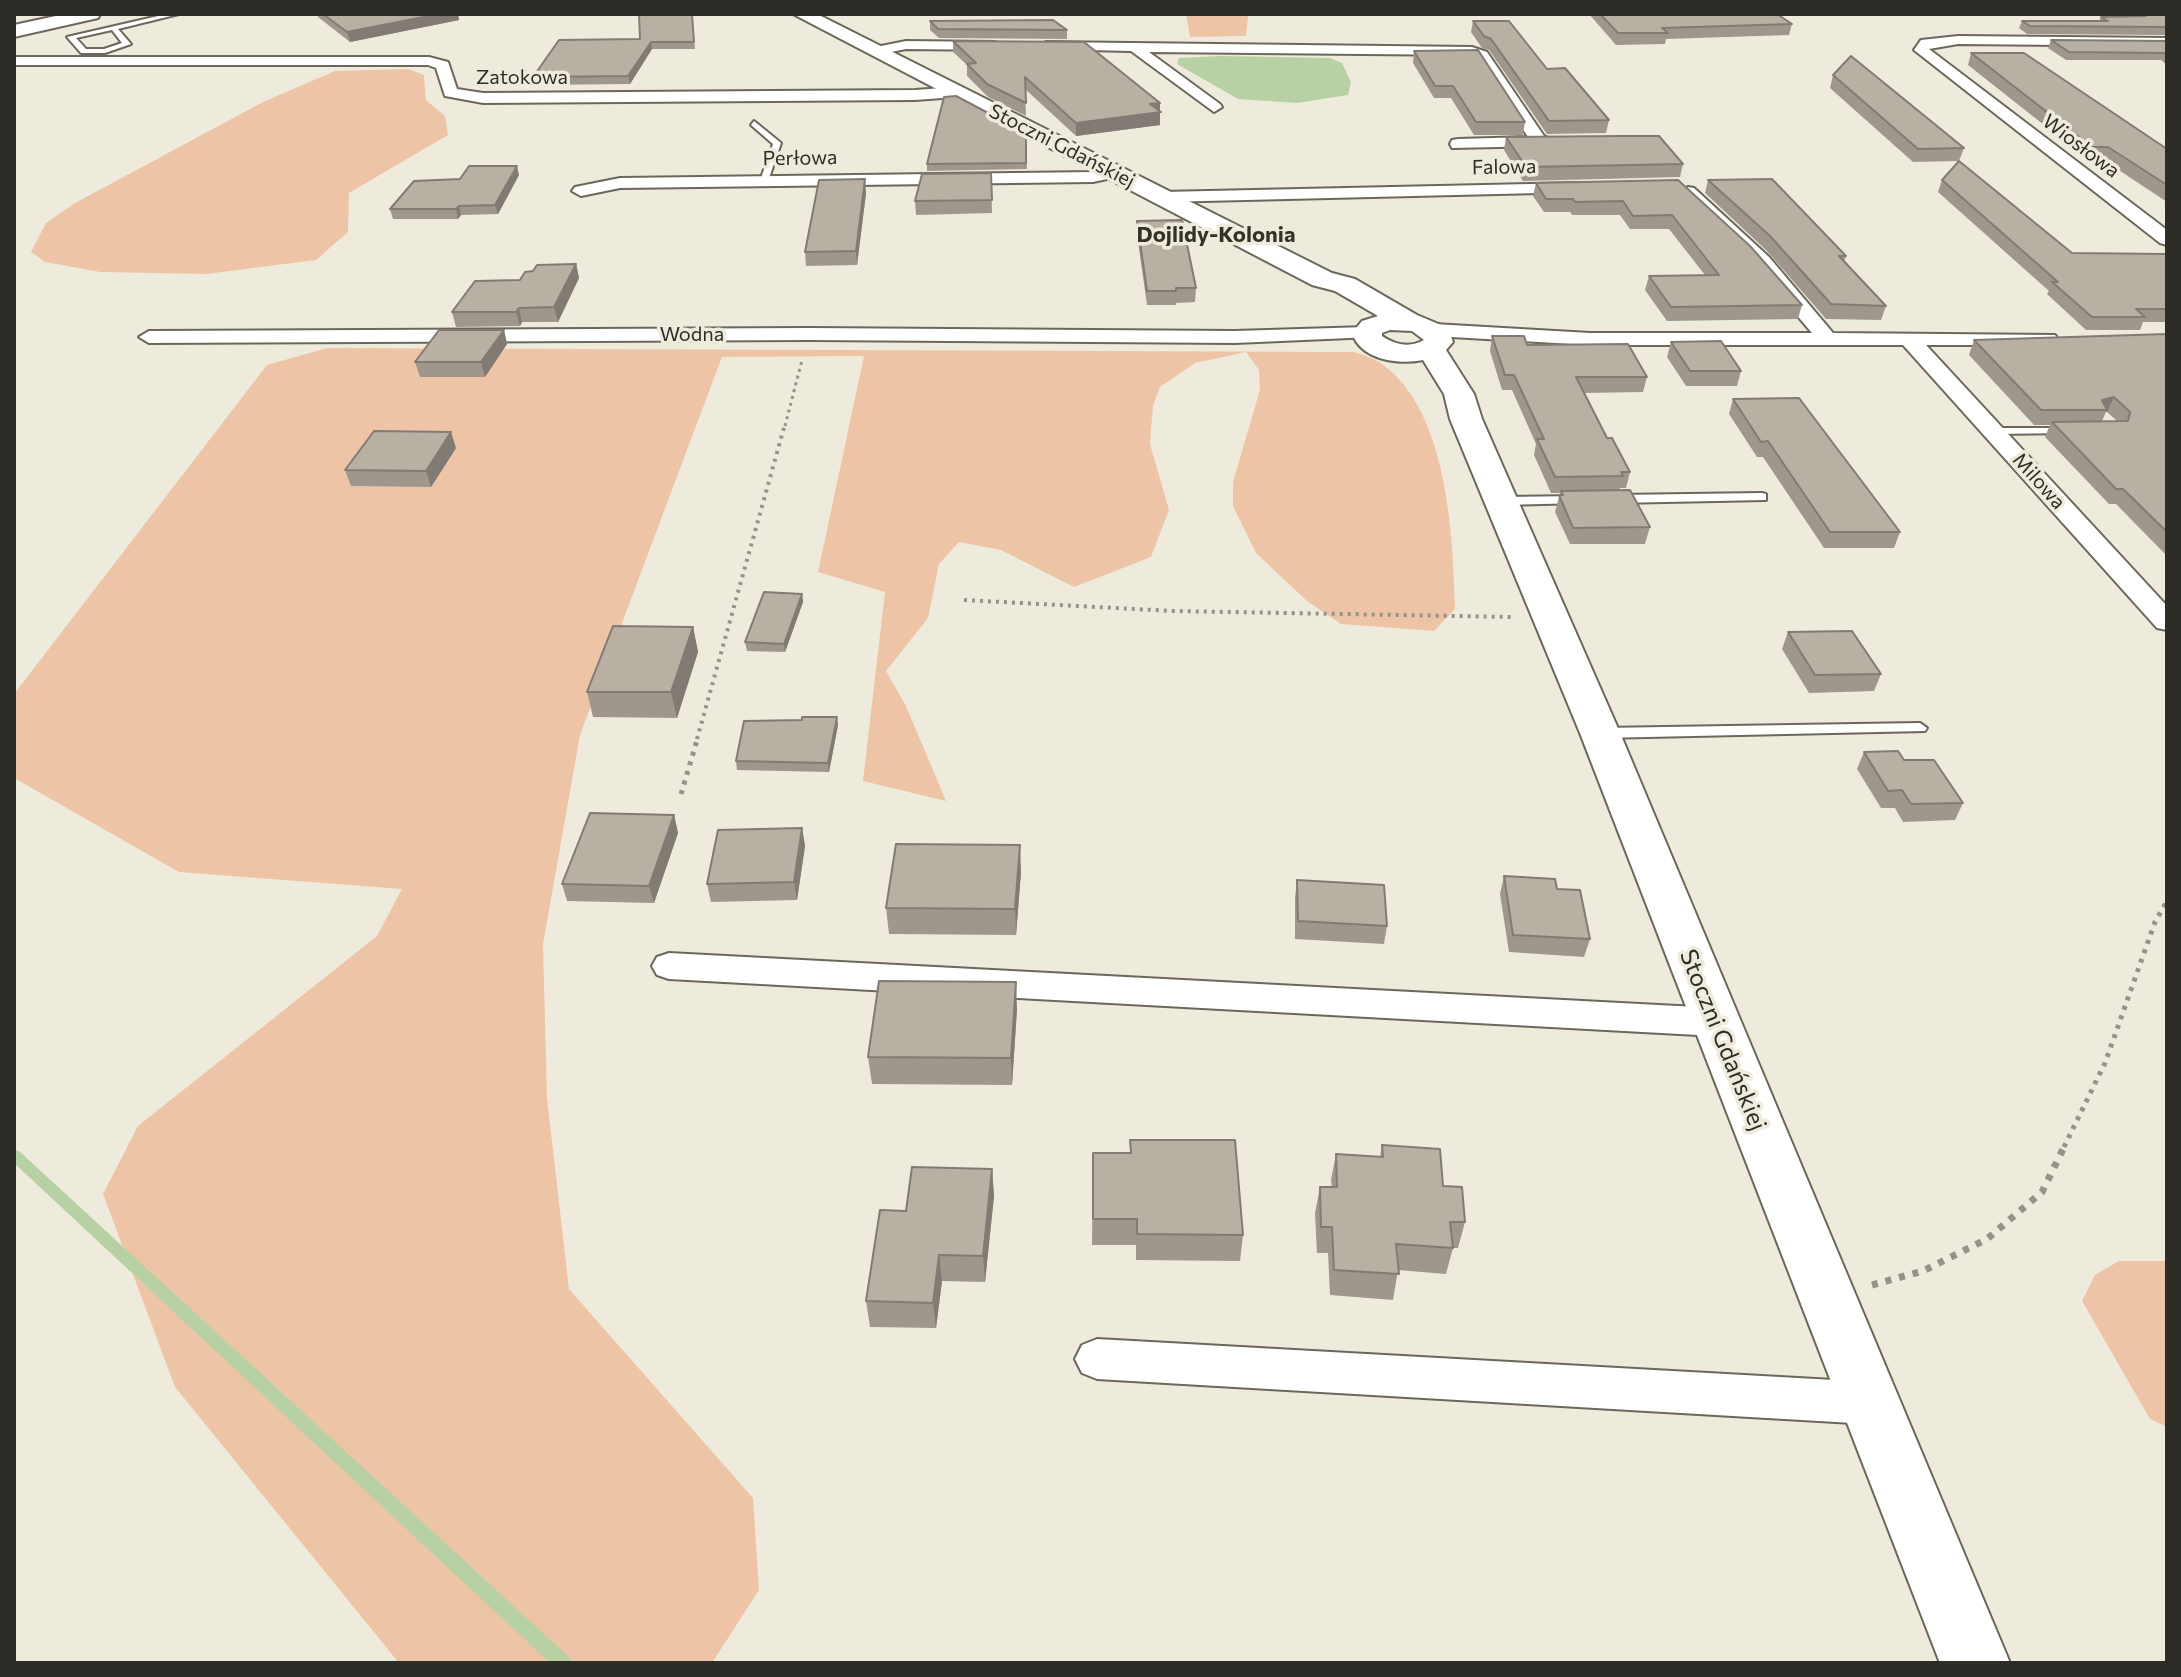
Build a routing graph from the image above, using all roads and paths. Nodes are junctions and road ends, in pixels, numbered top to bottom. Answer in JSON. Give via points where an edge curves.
{"nodes":[{"id":1,"x":91,"y":14,"type":"edge"},
{"id":2,"x":176,"y":14,"type":"edge"},
{"id":3,"x":802,"y":14,"type":"edge"},
{"id":4,"x":114,"y":28,"type":"junction"},
{"id":5,"x":14,"y":31,"type":"edge"},
{"id":6,"x":2167,"y":42,"type":"edge"},
{"id":7,"x":1134,"y":47,"type":"junction"},
{"id":8,"x":876,"y":51,"type":"junction"},
{"id":9,"x":14,"y":61,"type":"edge"},
{"id":10,"x":956,"y":92,"type":"junction"},
{"id":11,"x":1214,"y":107,"type":"dead end"},
{"id":12,"x":754,"y":123,"type":"dead end"},
{"id":13,"x":1539,"y":141,"type":"junction"},
{"id":14,"x":1571,"y":141,"type":"edge"},
{"id":15,"x":1458,"y":144,"type":"dead end"},
{"id":16,"x":1115,"y":172,"type":"junction"},
{"id":17,"x":764,"y":181,"type":"junction"},
{"id":18,"x":1664,"y":185,"type":"edge"},
{"id":19,"x":1602,"y":187,"type":"edge"},
{"id":20,"x":581,"y":191,"type":"dead end"},
{"id":21,"x":1162,"y":197,"type":"junction"},
{"id":22,"x":2167,"y":239,"type":"edge"},
{"id":23,"x":1322,"y":279,"type":"junction"},
{"id":24,"x":809,"y":334,"type":"junction"},
{"id":25,"x":1428,"y":336,"type":"junction"},
{"id":26,"x":149,"y":337,"type":"dead end"},
{"id":27,"x":1379,"y":339,"type":"junction"},
{"id":28,"x":2076,"y":339,"type":"edge"},
{"id":29,"x":1828,"y":340,"type":"junction"},
{"id":30,"x":1910,"y":340,"type":"junction"},
{"id":31,"x":1466,"y":419,"type":"junction"},
{"id":32,"x":1994,"y":431,"type":"junction"},
{"id":33,"x":2086,"y":431,"type":"edge"},
{"id":34,"x":1762,"y":497,"type":"dead end"},
{"id":35,"x":1609,"y":499,"type":"edge"},
{"id":36,"x":1594,"y":500,"type":"edge"},
{"id":37,"x":1502,"y":501,"type":"junction"},
{"id":38,"x":964,"y":600,"type":"dead end"},
{"id":39,"x":1552,"y":618,"type":"junction"},
{"id":40,"x":2167,"y":622,"type":"edge"},
{"id":41,"x":1920,"y":728,"type":"dead end"},
{"id":42,"x":1600,"y":733,"type":"junction"},
{"id":43,"x":681,"y":794,"type":"dead end"},
{"id":44,"x":2167,"y":901,"type":"edge"},
{"id":45,"x":669,"y":966,"type":"dead end"},
{"id":46,"x":1716,"y":1022,"type":"junction"},
{"id":47,"x":1824,"y":1293,"type":"junction"},
{"id":48,"x":1097,"y":1359,"type":"dead end"},
{"id":49,"x":1870,"y":1403,"type":"junction"},
{"id":50,"x":1975,"y":1663,"type":"edge"}],
"edges":[{"from":1,"to":5,"type":"main road"},
{"from":2,"to":4,"type":"lane"},
{"from":3,"to":8,"type":"main road","name":"Stoczni Gdańskiej"},
{"from":4,"to":4,"type":"lane","via":[[85,34],[71,37],[84,51],[113,50],[127,44]]},
{"from":6,"to":22,"type":"street","name":"Wiosłowa","via":[[1958,40],[1926,43],[1921,50]]},
{"from":7,"to":8,"type":"street","via":[[906,45]]},
{"from":7,"to":11,"type":"street"},
{"from":7,"to":13,"type":"street","via":[[1472,51],[1482,55]]},
{"from":8,"to":10,"type":"main road","name":"Stoczni Gdańskiej"},
{"from":9,"to":10,"type":"street","name":"Zatokowa","via":[[429,61],[443,65],[450,93],[483,98]]},
{"from":10,"to":16,"type":"main road","name":"Stoczni Gdańskiej"},
{"from":12,"to":17,"type":"lane","via":[[777,143]]},
{"from":13,"to":14,"type":"street"},
{"from":13,"to":15,"type":"street"},
{"from":16,"to":17,"type":"street","name":"Perłowa","via":[[1093,177]]},
{"from":16,"to":21,"type":"main road","name":"Stoczni Gdańskiej"},
{"from":17,"to":20,"type":"street","name":"Perłowa","via":[[620,183]]},
{"from":18,"to":29,"type":"street","via":[[1680,185],[1740,236]]},
{"from":19,"to":21,"type":"street","name":"Falowa"},
{"from":21,"to":23,"type":"main road","name":"Stoczni Gdańskiej"},
{"from":23,"to":25,"type":"main road","name":"Stoczni Gdańskiej","via":[[1345,285]]},
{"from":23,"to":27,"type":"main road","name":"Stoczni Gdańskiej"},
{"from":24,"to":26,"type":"street","name":"Wodna"},
{"from":24,"to":27,"type":"street","name":"Wodna","via":[[1235,337],[1280,343]]},
{"from":24,"to":43,"type":"path"},
{"from":25,"to":27,"type":"main road"},
{"from":25,"to":29,"type":"street"},
{"from":25,"to":31,"type":"main road","name":"Stoczni Gdańskiej","via":[[1459,394]]},
{"from":27,"to":31,"type":"main road","name":"Stoczni Gdańskiej"},
{"from":28,"to":30,"type":"street"},
{"from":29,"to":30,"type":"street"},
{"from":30,"to":32,"type":"street","name":"Milowa"},
{"from":31,"to":37,"type":"main road","name":"Stoczni Gdańskiej"},
{"from":32,"to":33,"type":"lane"},
{"from":32,"to":40,"type":"street","name":"Milowa"},
{"from":34,"to":35,"type":"lane"},
{"from":36,"to":37,"type":"lane"},
{"from":37,"to":39,"type":"main road","name":"Stoczni Gdańskiej"},
{"from":38,"to":39,"type":"path","via":[[1173,611]]},
{"from":39,"to":42,"type":"main road","name":"Stoczni Gdańskiej"},
{"from":41,"to":42,"type":"lane"},
{"from":42,"to":46,"type":"main road","name":"Stoczni Gdańskiej"},
{"from":44,"to":47,"type":"path","via":[[2105,1063],[2042,1192],[1987,1239],[1923,1271]]},
{"from":45,"to":46,"type":"street"},
{"from":46,"to":47,"type":"main road","name":"Stoczni Gdańskiej"},
{"from":47,"to":49,"type":"main road","name":"Stoczni Gdańskiej"},
{"from":48,"to":49,"type":"street"},
{"from":49,"to":50,"type":"main road","name":"Stoczni Gdańskiej"}]}
